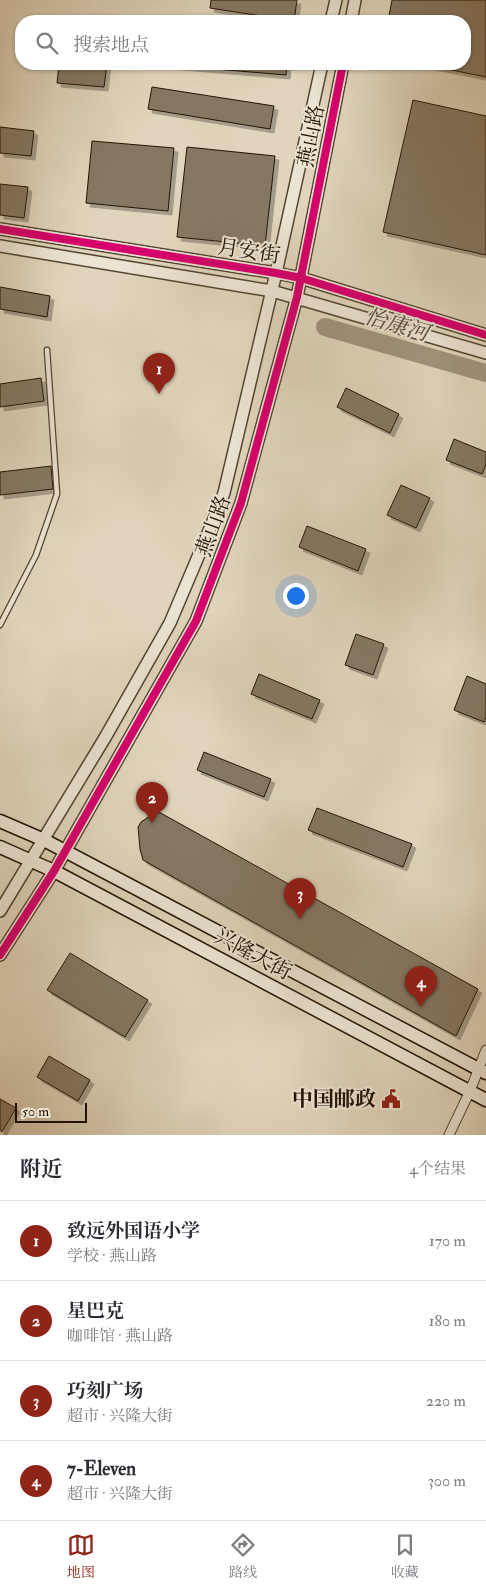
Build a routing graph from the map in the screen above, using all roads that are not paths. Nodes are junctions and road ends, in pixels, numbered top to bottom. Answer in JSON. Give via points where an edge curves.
{"nodes":[{"id":1,"x":336,"y":0,"type":"edge"},
{"id":2,"x":355,"y":0,"type":"edge"},
{"id":3,"x":332,"y":15,"type":"edge"},
{"id":4,"x":352,"y":15,"type":"edge"},
{"id":5,"x":321,"y":70,"type":"edge"},
{"id":6,"x":342,"y":70,"type":"edge"},
{"id":7,"x":0,"y":229,"type":"edge"},
{"id":8,"x":0,"y":246,"type":"edge"},
{"id":9,"x":276,"y":273,"type":"junction"},
{"id":10,"x":301,"y":278,"type":"junction"},
{"id":11,"x":272,"y":291,"type":"junction"},
{"id":12,"x":296,"y":297,"type":"junction"},
{"id":13,"x":486,"y":335,"type":"edge"},
{"id":14,"x":47,"y":350,"type":"dead end"},
{"id":15,"x":486,"y":353,"type":"edge"},
{"id":16,"x":0,"y":625,"type":"edge"},
{"id":17,"x":0,"y":821,"type":"edge"},
{"id":18,"x":44,"y":840,"type":"junction"},
{"id":19,"x":0,"y":847,"type":"edge"},
{"id":20,"x":65,"y":851,"type":"junction"},
{"id":21,"x":31,"y":860,"type":"junction"},
{"id":22,"x":54,"y":871,"type":"junction"},
{"id":23,"x":0,"y":911,"type":"edge"},
{"id":24,"x":0,"y":955,"type":"edge"},
{"id":25,"x":486,"y":1050,"type":"edge"},
{"id":26,"x":482,"y":1071,"type":"edge"},
{"id":27,"x":470,"y":1091,"type":"junction"},
{"id":28,"x":486,"y":1100,"type":"edge"},
{"id":29,"x":449,"y":1135,"type":"edge"}],
"edges":[{"from":1,"to":3,"type":"street"},
{"from":2,"to":4,"type":"street"},
{"from":5,"to":9,"type":"street","name":"燕山路"},
{"from":6,"to":10,"type":"street","name":"燕山路"},
{"from":7,"to":9,"type":"street","name":"月安街"},
{"from":8,"to":11,"type":"street"},
{"from":9,"to":10,"type":"street","name":"月安街"},
{"from":9,"to":11,"type":"street","name":"燕山路"},
{"from":10,"to":12,"type":"street","name":"燕山路"},
{"from":10,"to":13,"type":"street","name":"月安街"},
{"from":11,"to":12,"type":"street"},
{"from":11,"to":18,"type":"street","name":"燕山路","via":[[224,493],[214,519],[170,623]]},
{"from":12,"to":15,"type":"street"},
{"from":12,"to":20,"type":"street","name":"燕山路","via":[[241,503],[196,621]]},
{"from":14,"to":16,"type":"lane","via":[[58,494],[36,556]]},
{"from":17,"to":18,"type":"main road","name":"兴隆大街"},
{"from":18,"to":20,"type":"main road","name":"兴隆大街"},
{"from":18,"to":21,"type":"street","name":"燕山路"},
{"from":19,"to":21,"type":"main road","name":"兴隆大街"},
{"from":20,"to":22,"type":"street","name":"燕山路"},
{"from":20,"to":26,"type":"main road","name":"兴隆大街"},
{"from":21,"to":22,"type":"main road","name":"兴隆大街"},
{"from":21,"to":23,"type":"street","name":"燕山路"},
{"from":22,"to":24,"type":"street","name":"燕山路"},
{"from":22,"to":27,"type":"main road","name":"兴隆大街"},
{"from":25,"to":26,"type":"street"},
{"from":26,"to":27,"type":"street"},
{"from":27,"to":28,"type":"main road","name":"兴隆大街"},
{"from":27,"to":29,"type":"street"}]}
